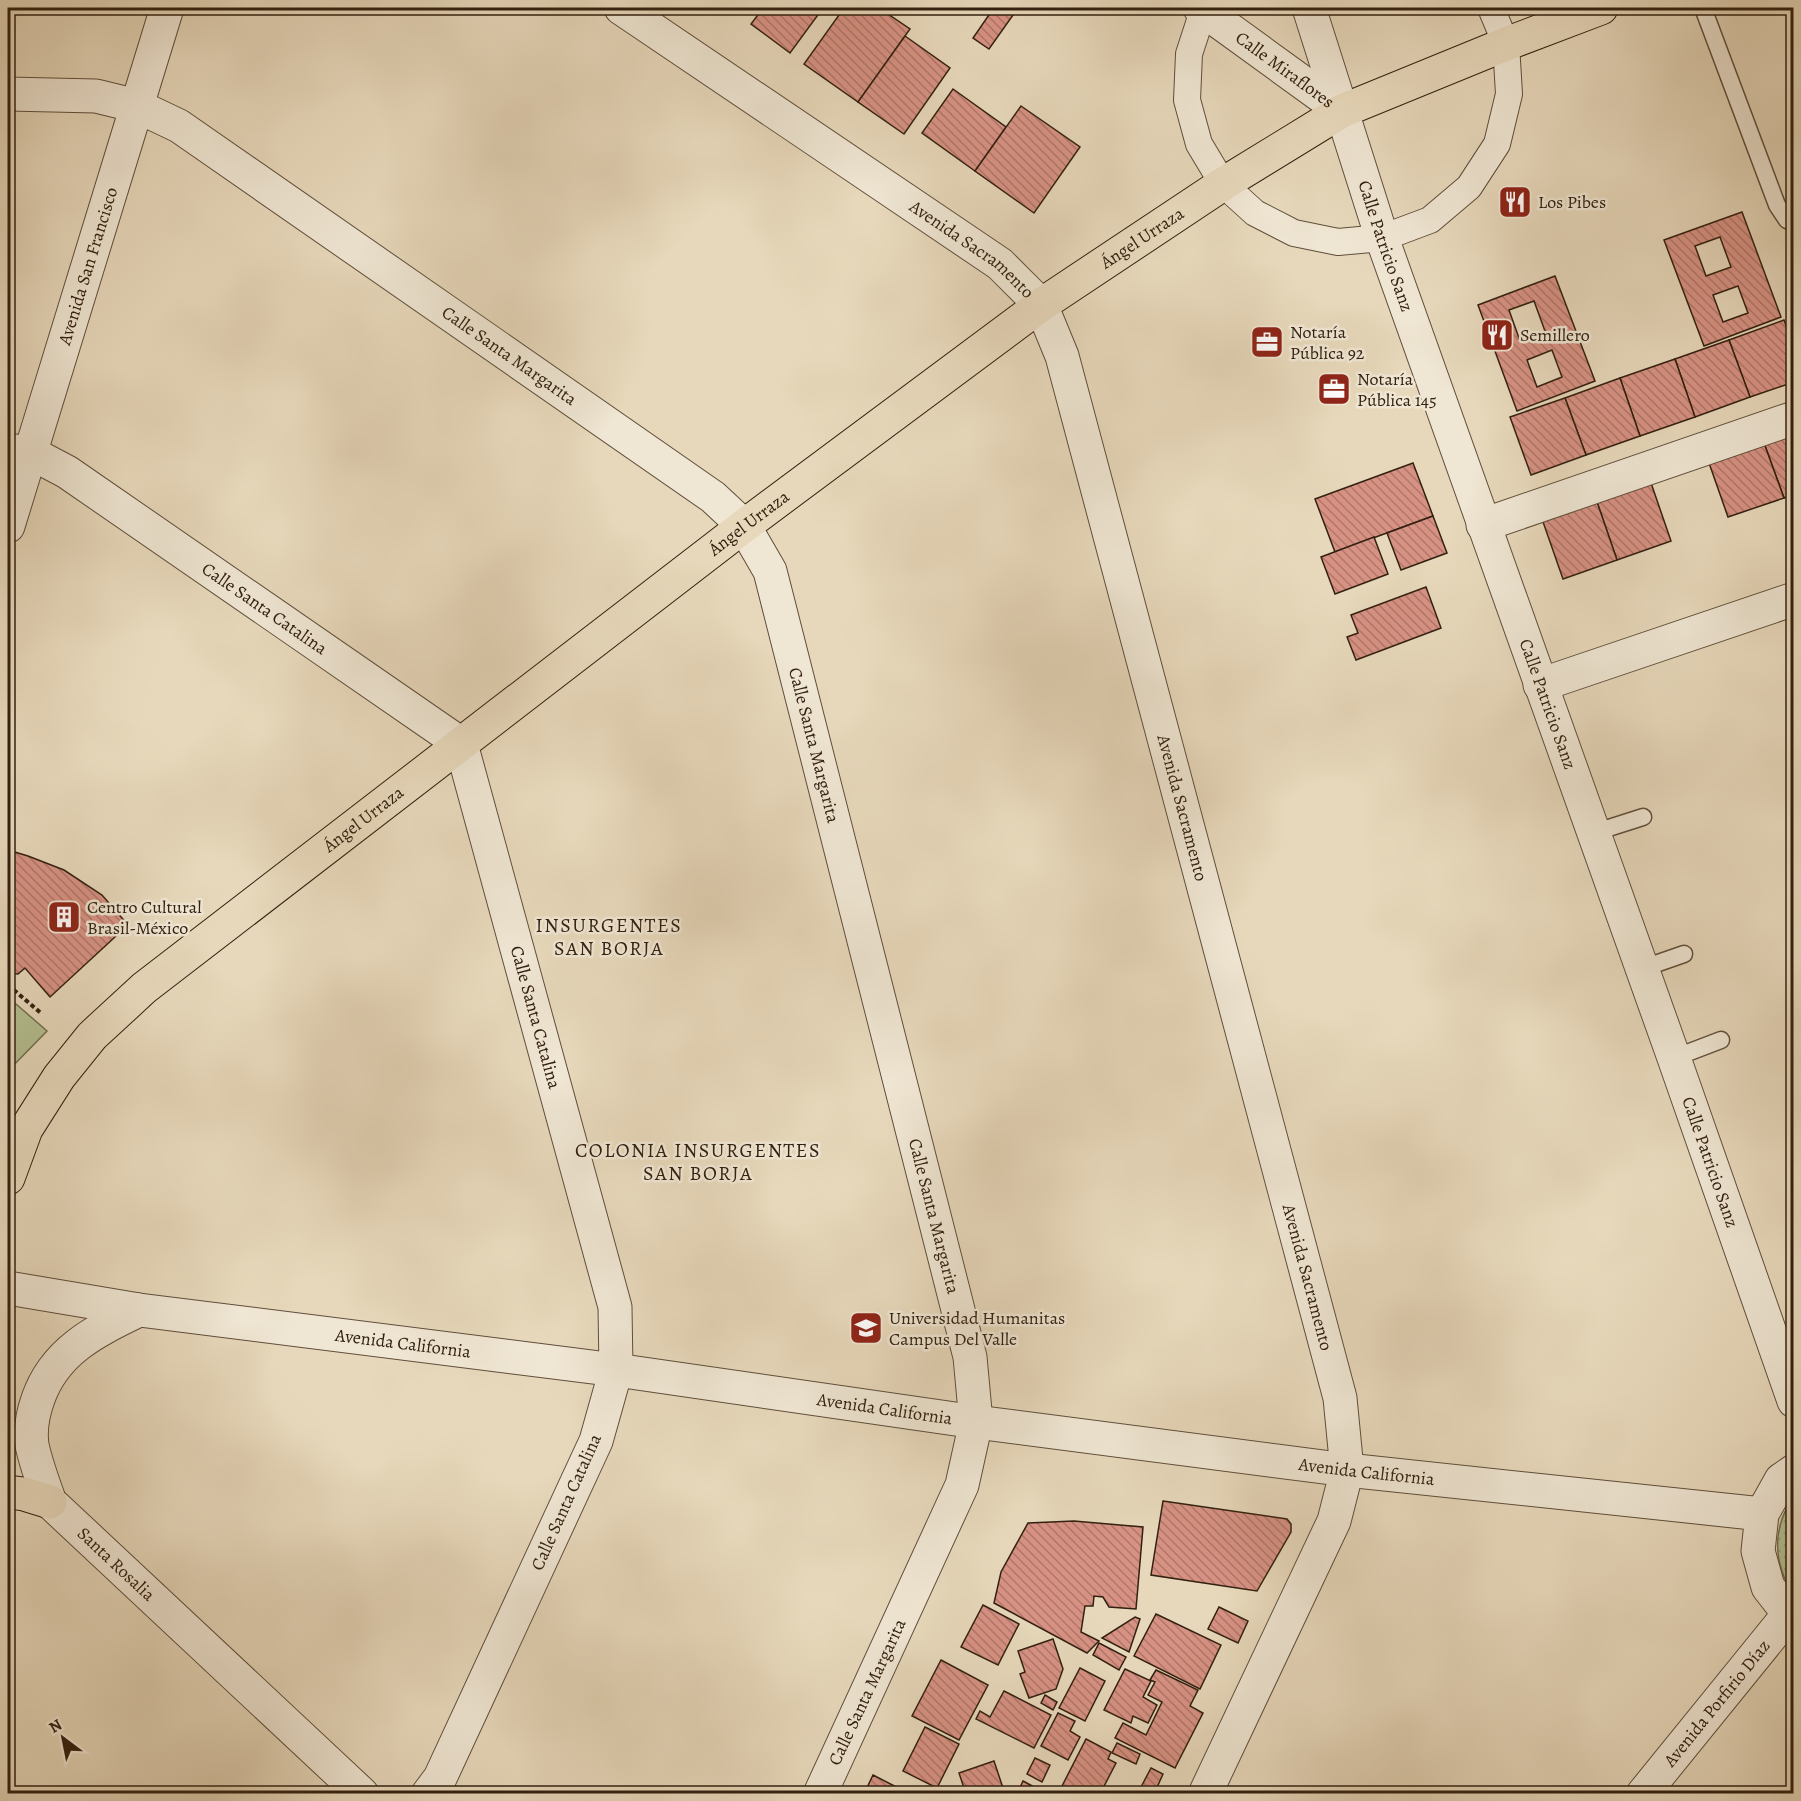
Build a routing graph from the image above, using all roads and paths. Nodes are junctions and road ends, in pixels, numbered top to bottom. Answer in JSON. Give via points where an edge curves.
{"nodes":[{"id":1,"x":167,"y":8,"type":"edge"},
{"id":2,"x":621,"y":8,"type":"edge"},
{"id":3,"x":1202,"y":8,"type":"edge"},
{"id":4,"x":1309,"y":8,"type":"edge"},
{"id":5,"x":1491,"y":8,"type":"edge"},
{"id":6,"x":1601,"y":8,"type":"edge"},
{"id":7,"x":1703,"y":8,"type":"edge"},
{"id":8,"x":1506,"y":44,"type":"junction"},
{"id":9,"x":8,"y":94,"type":"edge"},
{"id":10,"x":137,"y":106,"type":"junction"},
{"id":11,"x":1342,"y":111,"type":"junction"},
{"id":12,"x":1223,"y":184,"type":"junction"},
{"id":13,"x":1794,"y":223,"type":"edge"},
{"id":14,"x":1382,"y":238,"type":"junction"},
{"id":15,"x":1041,"y":305,"type":"junction"},
{"id":16,"x":1794,"y":418,"type":"edge"},
{"id":17,"x":19,"y":452,"type":"edge"},
{"id":18,"x":1483,"y":525,"type":"junction"},
{"id":19,"x":8,"y":526,"type":"edge"},
{"id":20,"x":744,"y":526,"type":"junction"},
{"id":21,"x":1794,"y":599,"type":"edge"},
{"id":22,"x":1540,"y":685,"type":"junction"},
{"id":23,"x":461,"y":744,"type":"junction"},
{"id":24,"x":1643,"y":817,"type":"dead end"},
{"id":25,"x":1593,"y":833,"type":"junction"},
{"id":26,"x":1684,"y":954,"type":"dead end"},
{"id":27,"x":1641,"y":969,"type":"junction"},
{"id":28,"x":8,"y":985,"type":"edge"},
{"id":29,"x":42,"y":1014,"type":"dead end"},
{"id":30,"x":1721,"y":1040,"type":"dead end"},
{"id":31,"x":1674,"y":1058,"type":"junction"},
{"id":32,"x":8,"y":1178,"type":"edge"},
{"id":33,"x":8,"y":1288,"type":"edge"},
{"id":34,"x":139,"y":1310,"type":"junction"},
{"id":35,"x":616,"y":1370,"type":"junction"},
{"id":36,"x":1792,"y":1393,"type":"edge"},
{"id":37,"x":976,"y":1422,"type":"junction"},
{"id":38,"x":1347,"y":1470,"type":"junction"},
{"id":39,"x":1794,"y":1471,"type":"edge"},
{"id":40,"x":8,"y":1492,"type":"edge"},
{"id":41,"x":50,"y":1502,"type":"junction"},
{"id":42,"x":1762,"y":1514,"type":"junction"},
{"id":43,"x":1791,"y":1615,"type":"edge"},
{"id":44,"x":362,"y":1794,"type":"edge"},
{"id":45,"x":428,"y":1794,"type":"edge"},
{"id":46,"x":820,"y":1794,"type":"edge"},
{"id":47,"x":1205,"y":1794,"type":"edge"},
{"id":48,"x":1643,"y":1794,"type":"edge"}],
"edges":[{"from":1,"to":10,"type":"street","name":"Avenida San Francisco"},
{"from":2,"to":15,"type":"street","name":"Avenida Sacramento","via":[[1000,264]]},
{"from":3,"to":11,"type":"street","name":"Calle Miraflores"},
{"from":3,"to":12,"type":"street","via":[[1189,54],[1187,100],[1199,144]]},
{"from":4,"to":11,"type":"street","name":"Calle Patricio Sanz"},
{"from":5,"to":8,"type":"street"},
{"from":6,"to":8,"type":"main road","name":"Ángel Urraza"},
{"from":7,"to":13,"type":"lane","via":[[1777,205],[1787,220]]},
{"from":8,"to":11,"type":"main road","name":"Ángel Urraza"},
{"from":8,"to":14,"type":"street","via":[[1509,94],[1497,144],[1469,187],[1430,220]]},
{"from":9,"to":10,"type":"street","name":"Calle Santa Margarita","via":[[96,96]]},
{"from":10,"to":17,"type":"street","name":"Avenida San Francisco"},
{"from":10,"to":20,"type":"street","name":"Calle Santa Margarita","via":[[179,126],[713,497]]},
{"from":11,"to":12,"type":"main road","name":"Ángel Urraza"},
{"from":11,"to":14,"type":"street","name":"Calle Patricio Sanz"},
{"from":12,"to":14,"type":"street","via":[[1256,213],[1294,233],[1338,242]]},
{"from":12,"to":15,"type":"main road","name":"Ángel Urraza"},
{"from":14,"to":18,"type":"street","name":"Calle Patricio Sanz"},
{"from":15,"to":20,"type":"main road","name":"Ángel Urraza"},
{"from":15,"to":38,"type":"street","name":"Avenida Sacramento","via":[[1062,356],[1340,1398]]},
{"from":16,"to":18,"type":"street"},
{"from":17,"to":19,"type":"street","name":"Avenida San Francisco"},
{"from":17,"to":23,"type":"street","name":"Calle Santa Catalina","via":[[67,472]]},
{"from":18,"to":22,"type":"street","name":"Calle Patricio Sanz"},
{"from":20,"to":23,"type":"main road","name":"Ángel Urraza"},
{"from":20,"to":37,"type":"street","name":"Calle Santa Margarita","via":[[770,571],[776,594],[970,1357]]},
{"from":21,"to":22,"type":"street"},
{"from":22,"to":25,"type":"street","name":"Calle Patricio Sanz"},
{"from":23,"to":32,"type":"main road","name":"Ángel Urraza","via":[[144,988],[92,1036],[59,1077],[26,1129]]},
{"from":23,"to":35,"type":"street","name":"Calle Santa Catalina","via":[[615,1307]]},
{"from":24,"to":25,"type":"lane"},
{"from":25,"to":27,"type":"street","name":"Calle Patricio Sanz"},
{"from":26,"to":27,"type":"lane"},
{"from":27,"to":31,"type":"street","name":"Calle Patricio Sanz"},
{"from":28,"to":29,"type":"path"},
{"from":30,"to":31,"type":"lane"},
{"from":31,"to":36,"type":"street","name":"Calle Patricio Sanz"},
{"from":33,"to":34,"type":"street","name":"Avenida California"},
{"from":34,"to":35,"type":"street","name":"Avenida California"},
{"from":34,"to":41,"type":"street","name":"Santa Rosalia","via":[[96,1331],[71,1350],[45,1379],[34,1412],[32,1442]]},
{"from":35,"to":37,"type":"street","name":"Avenida California"},
{"from":35,"to":45,"type":"street","name":"Calle Santa Catalina","via":[[596,1441],[440,1778]]},
{"from":37,"to":38,"type":"street","name":"Avenida California"},
{"from":37,"to":46,"type":"street","name":"Calle Santa Margarita","via":[[962,1485]]},
{"from":38,"to":42,"type":"street","name":"Avenida California"},
{"from":38,"to":47,"type":"street","name":"Avenida Sacramento","via":[[1334,1521]]},
{"from":39,"to":42,"type":"street","via":[[1781,1480]]},
{"from":40,"to":41,"type":"main road"},
{"from":41,"to":44,"type":"street","name":"Santa Rosalia"},
{"from":42,"to":43,"type":"street","via":[[1758,1551],[1768,1587]]},
{"from":43,"to":48,"type":"street","name":"Avenida Porfirio Díaz"}]}
